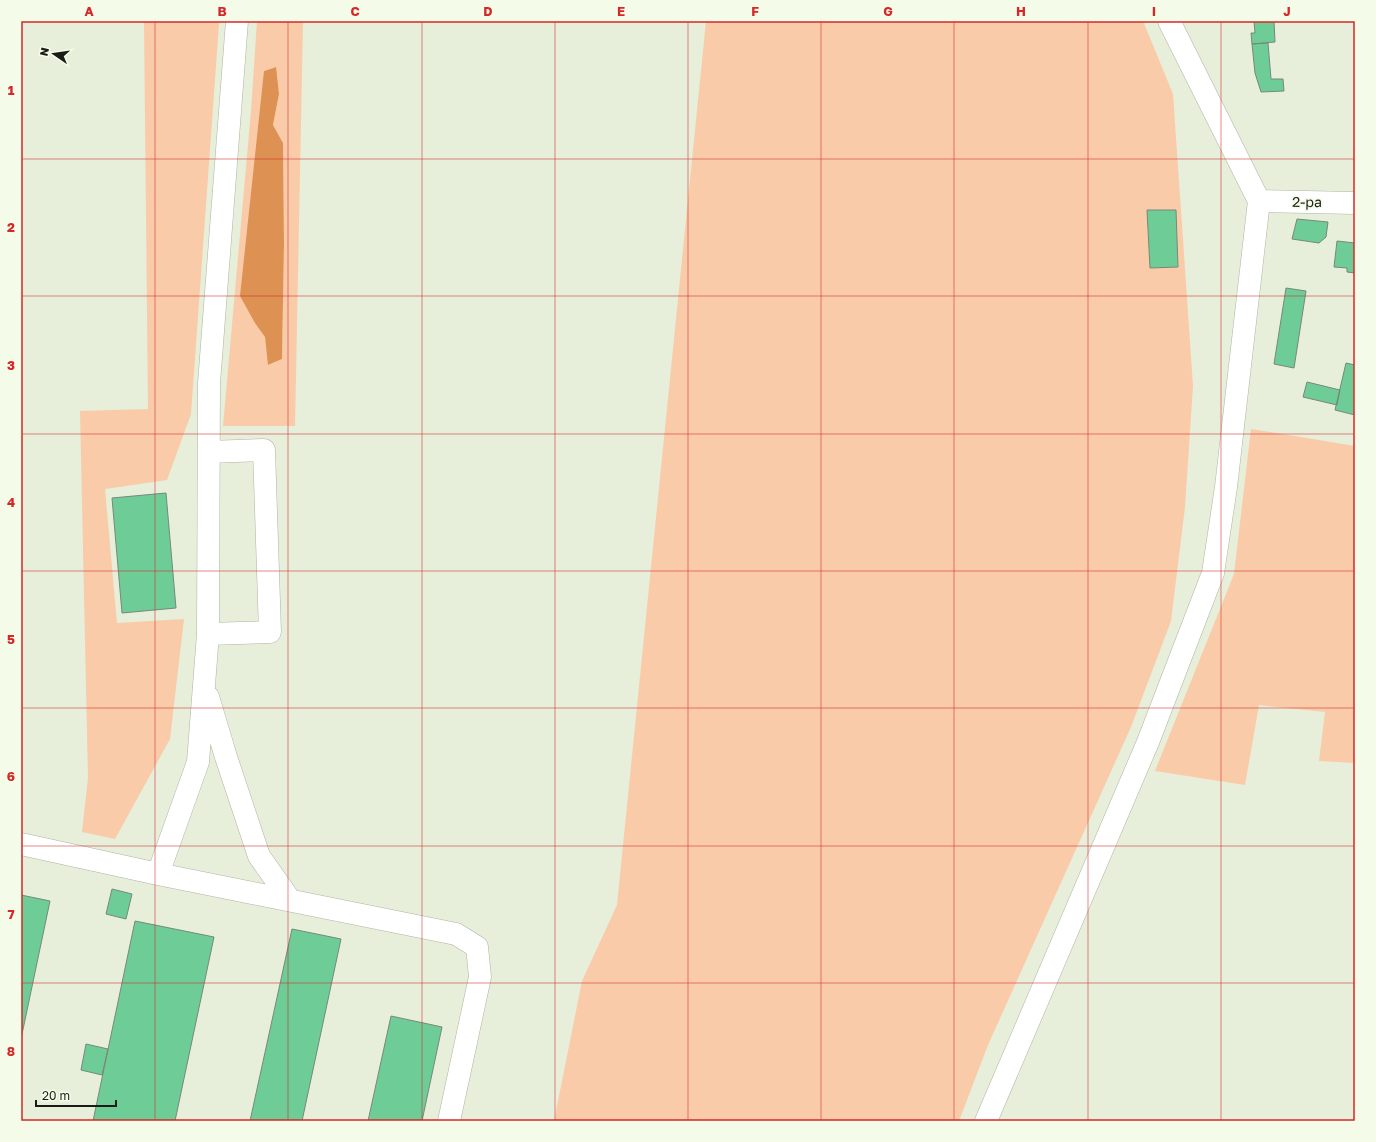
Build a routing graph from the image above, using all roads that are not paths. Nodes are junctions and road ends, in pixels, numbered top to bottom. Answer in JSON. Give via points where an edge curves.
{"nodes":[{"id":1,"x":237,"y":21,"type":"edge"},
{"id":2,"x":1169,"y":21,"type":"edge"},
{"id":3,"x":1259,"y":201,"type":"junction"},
{"id":4,"x":1355,"y":203,"type":"edge"},
{"id":5,"x":209,"y":452,"type":"junction"},
{"id":6,"x":208,"y":634,"type":"junction"},
{"id":7,"x":204,"y":686,"type":"junction"},
{"id":8,"x":21,"y":844,"type":"edge"},
{"id":9,"x":158,"y":874,"type":"junction"},
{"id":10,"x":290,"y":900,"type":"junction"},
{"id":11,"x":449,"y":1121,"type":"edge"},
{"id":12,"x":986,"y":1121,"type":"edge"}],
"edges":[{"from":1,"to":5,"type":"street","via":[[209,383]]},
{"from":2,"to":3,"type":"street"},
{"from":3,"to":4,"type":"street","name":"2-ра"},
{"from":3,"to":12,"type":"street","via":[[1226,487],[1213,573],[1148,742]]},
{"from":5,"to":6,"type":"street"},
{"from":5,"to":6,"type":"street","via":[[264,450],[270,632]]},
{"from":6,"to":7,"type":"street"},
{"from":7,"to":9,"type":"street","via":[[198,762]]},
{"from":7,"to":10,"type":"street","via":[[260,856]]},
{"from":8,"to":9,"type":"street"},
{"from":9,"to":10,"type":"street"},
{"from":10,"to":11,"type":"street","via":[[456,934],[476,948],[480,977]]}]}
